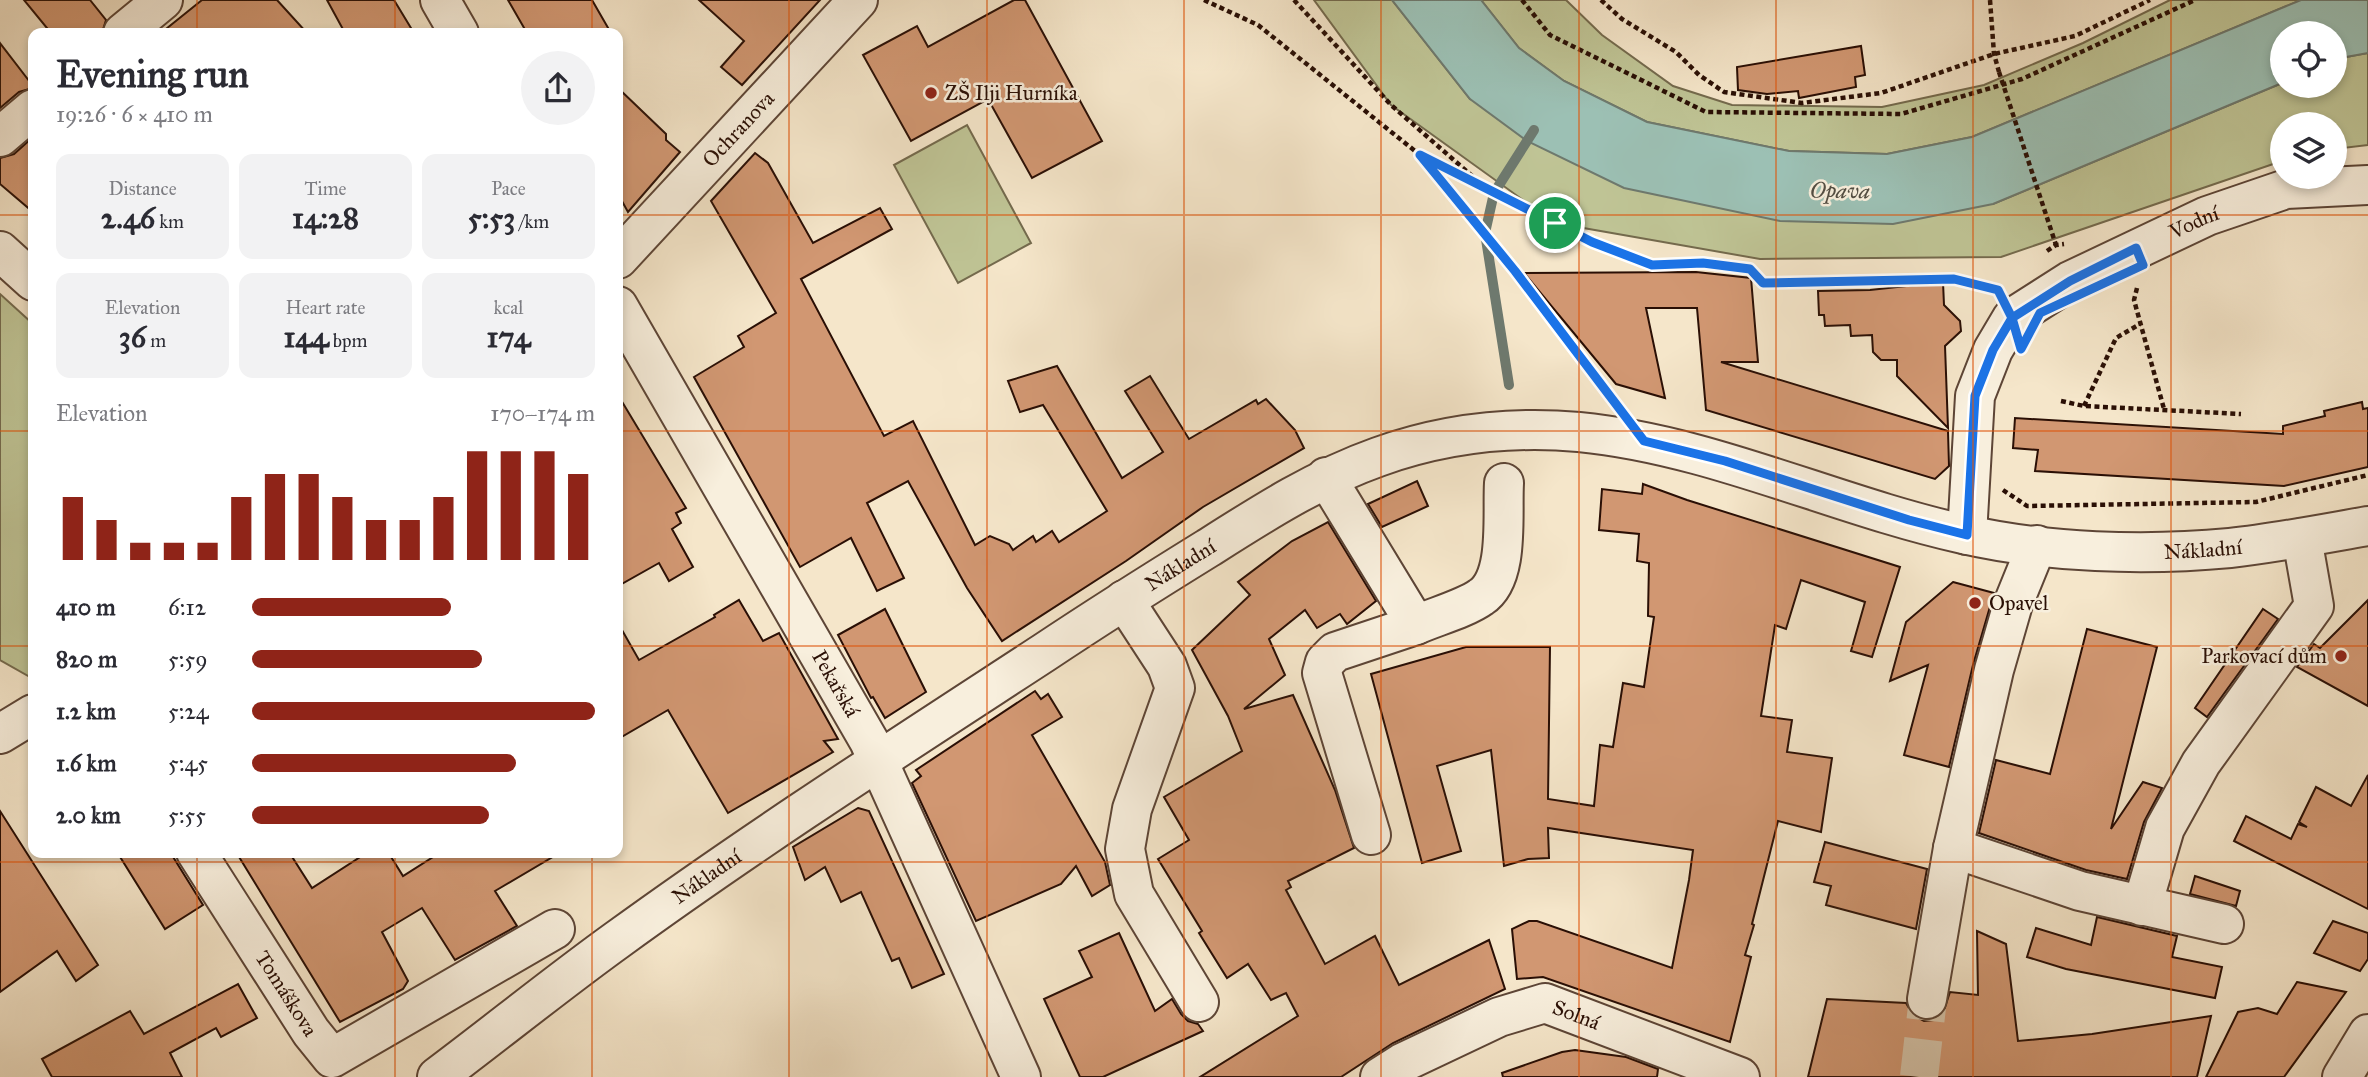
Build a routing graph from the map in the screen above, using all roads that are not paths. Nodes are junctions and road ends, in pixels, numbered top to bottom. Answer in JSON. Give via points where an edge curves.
{"nodes":[{"id":1,"x":163,"y":0,"type":"edge"},
{"id":2,"x":439,"y":0,"type":"edge"},
{"id":3,"x":858,"y":0,"type":"edge"},
{"id":4,"x":129,"y":28,"type":"edge"},
{"id":5,"x":456,"y":28,"type":"edge"},
{"id":6,"x":28,"y":113,"type":"edge"},
{"id":7,"x":0,"y":137,"type":"edge"},
{"id":8,"x":2368,"y":185,"type":"edge"},
{"id":9,"x":0,"y":251,"type":"edge"},
{"id":10,"x":623,"y":254,"type":"edge"},
{"id":11,"x":28,"y":276,"type":"edge"},
{"id":12,"x":623,"y":315,"type":"edge"},
{"id":13,"x":1326,"y":477,"type":"junction"},
{"id":14,"x":1504,"y":483,"type":"dead end"},
{"id":15,"x":2368,"y":526,"type":"edge"},
{"id":16,"x":1967,"y":535,"type":"junction"},
{"id":17,"x":2302,"y":538,"type":"junction"},
{"id":18,"x":2037,"y":545,"type":"junction"},
{"id":19,"x":1124,"y":600,"type":"junction"},
{"id":20,"x":1416,"y":625,"type":"junction"},
{"id":21,"x":28,"y":717,"type":"edge"},
{"id":22,"x":0,"y":734,"type":"edge"},
{"id":23,"x":878,"y":761,"type":"junction"},
{"id":24,"x":1371,"y":835,"type":"dead end"},
{"id":25,"x":1953,"y":848,"type":"junction"},
{"id":26,"x":199,"y":858,"type":"edge"},
{"id":27,"x":2142,"y":906,"type":"junction"},
{"id":28,"x":2224,"y":924,"type":"dead end"},
{"id":29,"x":555,"y":929,"type":"dead end"},
{"id":30,"x":1927,"y":999,"type":"tunnel mouth"},
{"id":31,"x":1199,"y":1002,"type":"dead end"},
{"id":32,"x":2368,"y":1034,"type":"edge"},
{"id":33,"x":438,"y":1077,"type":"edge"},
{"id":34,"x":1021,"y":1077,"type":"edge"},
{"id":35,"x":1380,"y":1077,"type":"edge"},
{"id":36,"x":1740,"y":1077,"type":"edge"},
{"id":37,"x":2342,"y":1077,"type":"edge"}],
"edges":[{"from":1,"to":4,"type":"street"},
{"from":2,"to":5,"type":"street"},
{"from":3,"to":10,"type":"street","name":"Ochranova"},
{"from":6,"to":7,"type":"street"},
{"from":8,"to":16,"type":"street","name":"Vodní","via":[[2286,189],[2207,216],[2070,281],[2012,318],[1975,396]]},
{"from":9,"to":11,"type":"street"},
{"from":12,"to":23,"type":"street","name":"Pekařská"},
{"from":13,"to":16,"type":"street","name":"Nákladní","via":[[1424,442],[1465,434],[1578,432],[1644,441],[1725,461]]},
{"from":13,"to":19,"type":"street","name":"Nákladní"},
{"from":13,"to":20,"type":"street"},
{"from":14,"to":20,"type":"street","via":[[1500,566],[1494,585],[1481,598]]},
{"from":15,"to":17,"type":"street","name":"Nákladní"},
{"from":16,"to":18,"type":"street","name":"Nákladní"},
{"from":17,"to":18,"type":"street","name":"Nákladní","via":[[2161,552]]},
{"from":17,"to":27,"type":"street","via":[[2314,606],[2201,763],[2165,828]]},
{"from":18,"to":25,"type":"street","via":[[2013,604],[1994,670]]},
{"from":19,"to":23,"type":"street","name":"Nákladní"},
{"from":19,"to":31,"type":"street","via":[[1167,666],[1175,688],[1132,809],[1125,849],[1134,894]]},
{"from":20,"to":24,"type":"street","via":[[1335,652],[1322,673]]},
{"from":21,"to":22,"type":"street"},
{"from":23,"to":33,"type":"street","name":"Nákladní","via":[[616,941]]},
{"from":23,"to":34,"type":"street","name":"Pekařská"},
{"from":25,"to":27,"type":"street","via":[[2080,891]]},
{"from":25,"to":30,"type":"street"},
{"from":26,"to":29,"type":"street","name":"Tomáškova","via":[[332,1058]]},
{"from":27,"to":28,"type":"street"},
{"from":32,"to":37,"type":"street"},
{"from":35,"to":36,"type":"street","name":"Solná","via":[[1499,1017],[1545,1003]]}]}
